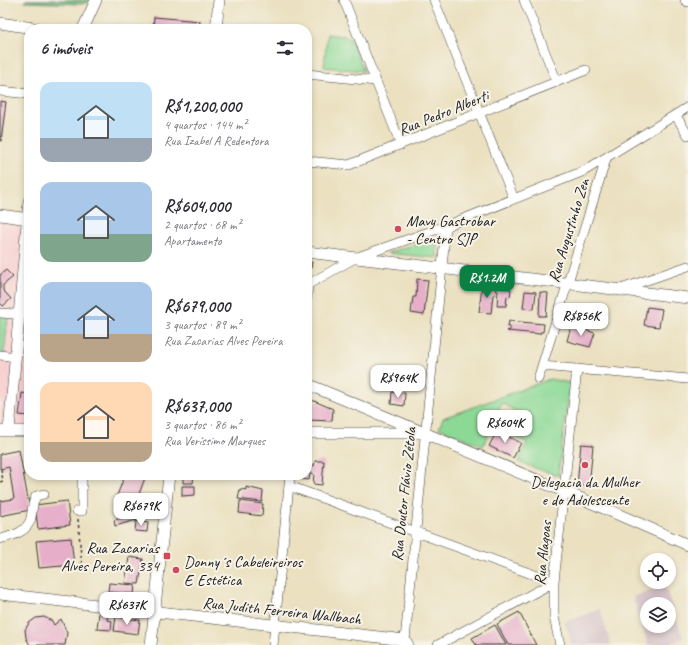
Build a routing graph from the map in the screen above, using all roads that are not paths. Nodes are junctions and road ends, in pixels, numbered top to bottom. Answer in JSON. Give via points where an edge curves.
{"nodes":[{"id":1,"x":96,"y":0,"type":"edge"},
{"id":2,"x":219,"y":0,"type":"edge"},
{"id":3,"x":344,"y":0,"type":"edge"},
{"id":4,"x":434,"y":0,"type":"edge"},
{"id":5,"x":524,"y":0,"type":"edge"},
{"id":6,"x":685,"y":0,"type":"edge"},
{"id":7,"x":688,"y":2,"type":"edge"},
{"id":8,"x":0,"y":23,"type":"edge"},
{"id":9,"x":85,"y":24,"type":"edge"},
{"id":10,"x":217,"y":24,"type":"edge"},
{"id":11,"x":24,"y":27,"type":"edge"},
{"id":12,"x":586,"y":70,"type":"dead end"},
{"id":13,"x":312,"y":75,"type":"edge"},
{"id":14,"x":376,"y":81,"type":"junction"},
{"id":15,"x":557,"y":82,"type":"junction"},
{"id":16,"x":0,"y":91,"type":"edge"},
{"id":17,"x":24,"y":93,"type":"edge"},
{"id":18,"x":688,"y":107,"type":"edge"},
{"id":19,"x":480,"y":113,"type":"junction"},
{"id":20,"x":676,"y":116,"type":"junction"},
{"id":21,"x":688,"y":135,"type":"edge"},
{"id":22,"x":401,"y":145,"type":"junction"},
{"id":23,"x":606,"y":159,"type":"junction"},
{"id":24,"x":312,"y":162,"type":"edge"},
{"id":25,"x":514,"y":199,"type":"junction"},
{"id":26,"x":0,"y":215,"type":"edge"},
{"id":27,"x":24,"y":218,"type":"edge"},
{"id":28,"x":446,"y":226,"type":"junction"},
{"id":29,"x":312,"y":253,"type":"edge"},
{"id":30,"x":355,"y":258,"type":"junction"},
{"id":31,"x":688,"y":266,"type":"edge"},
{"id":32,"x":442,"y":268,"type":"junction"},
{"id":33,"x":312,"y":283,"type":"edge"},
{"id":34,"x":567,"y":284,"type":"junction"},
{"id":35,"x":619,"y":290,"type":"junction"},
{"id":36,"x":688,"y":298,"type":"edge"},
{"id":37,"x":0,"y":313,"type":"edge"},
{"id":38,"x":24,"y":315,"type":"edge"},
{"id":39,"x":0,"y":355,"type":"edge"},
{"id":40,"x":16,"y":357,"type":"junction"},
{"id":41,"x":542,"y":366,"type":"junction"},
{"id":42,"x":577,"y":369,"type":"junction"},
{"id":43,"x":538,"y":379,"type":"dead end"},
{"id":44,"x":688,"y":379,"type":"edge"},
{"id":45,"x":312,"y":386,"type":"edge"},
{"id":46,"x":4,"y":431,"type":"edge"},
{"id":47,"x":24,"y":431,"type":"edge"},
{"id":48,"x":312,"y":433,"type":"edge"},
{"id":49,"x":425,"y":433,"type":"junction"},
{"id":50,"x":82,"y":480,"type":"edge"},
{"id":51,"x":168,"y":480,"type":"edge"},
{"id":52,"x":290,"y":480,"type":"edge"},
{"id":53,"x":289,"y":486,"type":"junction"},
{"id":54,"x":564,"y":491,"type":"junction"},
{"id":55,"x":44,"y":494,"type":"dead end"},
{"id":56,"x":77,"y":511,"type":"road end"},
{"id":57,"x":416,"y":532,"type":"junction"},
{"id":58,"x":0,"y":539,"type":"edge"},
{"id":59,"x":688,"y":545,"type":"edge"},
{"id":60,"x":554,"y":582,"type":"junction"},
{"id":61,"x":0,"y":594,"type":"edge"},
{"id":62,"x":155,"y":612,"type":"junction"},
{"id":63,"x":275,"y":625,"type":"junction"},
{"id":64,"x":406,"y":642,"type":"edge"},
{"id":65,"x":152,"y":645,"type":"edge"},
{"id":66,"x":273,"y":645,"type":"edge"},
{"id":67,"x":438,"y":645,"type":"edge"},
{"id":68,"x":560,"y":645,"type":"edge"}],
"edges":[{"from":1,"to":9,"type":"main road"},
{"from":2,"to":10,"type":"main road"},
{"from":3,"to":14,"type":"street"},
{"from":4,"to":19,"type":"street"},
{"from":5,"to":15,"type":"street"},
{"from":6,"to":7,"type":"street"},
{"from":8,"to":11,"type":"main road"},
{"from":12,"to":15,"type":"street","name":"Rua Pedro Alberti"},
{"from":13,"to":14,"type":"street"},
{"from":14,"to":22,"type":"street"},
{"from":15,"to":19,"type":"street","name":"Rua Pedro Alberti"},
{"from":16,"to":17,"type":"street"},
{"from":18,"to":20,"type":"street"},
{"from":19,"to":22,"type":"street","name":"Rua Pedro Alberti"},
{"from":19,"to":25,"type":"street"},
{"from":20,"to":21,"type":"street"},
{"from":20,"to":23,"type":"street"},
{"from":22,"to":24,"type":"street","name":"Rua Pedro Alberti","via":[[349,166]]},
{"from":23,"to":25,"type":"street"},
{"from":23,"to":34,"type":"street","name":"Rua Augustinho Zen"},
{"from":25,"to":28,"type":"street"},
{"from":26,"to":27,"type":"main road"},
{"from":28,"to":30,"type":"street"},
{"from":28,"to":32,"type":"street","name":"Rua Doutor Flávio Zétola"},
{"from":29,"to":30,"type":"main road"},
{"from":30,"to":32,"type":"main road"},
{"from":30,"to":33,"type":"street"},
{"from":31,"to":35,"type":"street"},
{"from":32,"to":34,"type":"main road"},
{"from":32,"to":49,"type":"street","name":"Rua Doutor Flávio Zétola"},
{"from":34,"to":35,"type":"main road"},
{"from":34,"to":41,"type":"street","name":"Rua Augustinho Zen"},
{"from":35,"to":36,"type":"main road"},
{"from":37,"to":38,"type":"street"},
{"from":38,"to":40,"type":"main road"},
{"from":39,"to":40,"type":"street"},
{"from":40,"to":46,"type":"main road"},
{"from":41,"to":42,"type":"street"},
{"from":41,"to":43,"type":"street","name":"Rua Augustinho Zen"},
{"from":42,"to":44,"type":"street"},
{"from":42,"to":54,"type":"street","name":"Rua Alagoas"},
{"from":45,"to":49,"type":"main road"},
{"from":46,"to":47,"type":"main road"},
{"from":48,"to":49,"type":"main road"},
{"from":49,"to":54,"type":"main road"},
{"from":49,"to":57,"type":"street","name":"Rua Doutor Flávio Zétola"},
{"from":50,"to":56,"type":"street","via":[[82,511]]},
{"from":51,"to":62,"type":"main road"},
{"from":52,"to":53,"type":"street"},
{"from":53,"to":57,"type":"street"},
{"from":53,"to":63,"type":"street"},
{"from":54,"to":59,"type":"main road"},
{"from":54,"to":60,"type":"street","name":"Rua Alagoas"},
{"from":55,"to":58,"type":"street","via":[[36,496],[31,505],[30,524],[24,530]]},
{"from":57,"to":60,"type":"street"},
{"from":57,"to":64,"type":"street","name":"Rua Doutor Flávio Zétola"},
{"from":60,"to":67,"type":"street"},
{"from":60,"to":68,"type":"street","name":"Rua Alagoas","via":[[554,617]]},
{"from":61,"to":62,"type":"main road","name":"Rua Judith Ferreira Wallbach"},
{"from":62,"to":63,"type":"main road","name":"Rua Judith Ferreira Wallbach"},
{"from":62,"to":65,"type":"main road"},
{"from":63,"to":64,"type":"main road","name":"Rua Judith Ferreira Wallbach"},
{"from":63,"to":66,"type":"street"}]}
